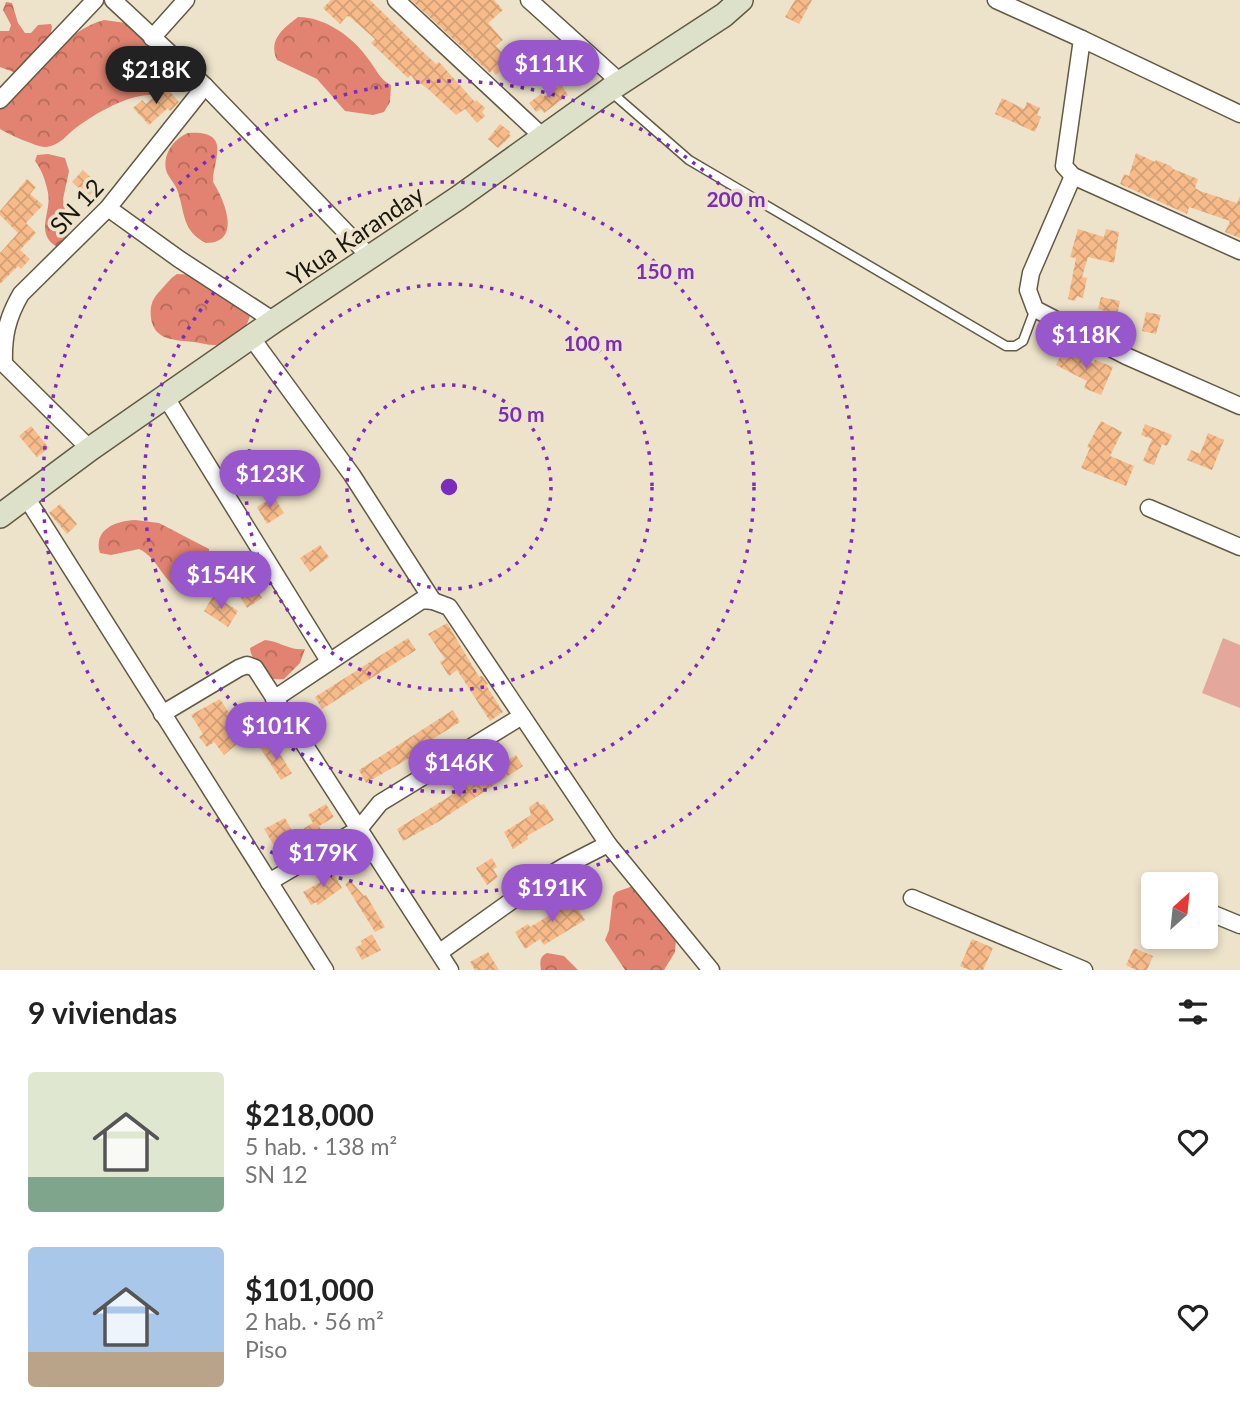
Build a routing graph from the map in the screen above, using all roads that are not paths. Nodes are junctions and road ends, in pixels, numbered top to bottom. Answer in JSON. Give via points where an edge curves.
{"nodes":[{"id":1,"x":95,"y":0,"type":"edge"},
{"id":2,"x":113,"y":0,"type":"edge"},
{"id":3,"x":186,"y":0,"type":"edge"},
{"id":4,"x":396,"y":0,"type":"edge"},
{"id":5,"x":529,"y":0,"type":"edge"},
{"id":6,"x":741,"y":0,"type":"edge"},
{"id":7,"x":996,"y":0,"type":"edge"},
{"id":8,"x":152,"y":38,"type":"junction"},
{"id":9,"x":1082,"y":39,"type":"junction"},
{"id":10,"x":205,"y":86,"type":"junction"},
{"id":11,"x":615,"y":86,"type":"junction"},
{"id":12,"x":0,"y":100,"type":"edge"},
{"id":13,"x":1240,"y":114,"type":"edge"},
{"id":14,"x":542,"y":136,"type":"junction"},
{"id":15,"x":1073,"y":176,"type":"junction"},
{"id":16,"x":108,"y":208,"type":"junction"},
{"id":17,"x":1240,"y":251,"type":"edge"},
{"id":18,"x":371,"y":258,"type":"junction"},
{"id":19,"x":1035,"y":309,"type":"junction"},
{"id":20,"x":274,"y":321,"type":"junction"},
{"id":21,"x":251,"y":337,"type":"junction"},
{"id":22,"x":2,"y":362,"type":"edge"},
{"id":23,"x":166,"y":396,"type":"junction"},
{"id":24,"x":1240,"y":405,"type":"edge"},
{"id":25,"x":90,"y":449,"type":"junction"},
{"id":26,"x":26,"y":497,"type":"junction"},
{"id":27,"x":1149,"y":508,"type":"dead end"},
{"id":28,"x":0,"y":516,"type":"edge"},
{"id":29,"x":1240,"y":547,"type":"edge"},
{"id":30,"x":433,"y":601,"type":"junction"},
{"id":31,"x":329,"y":661,"type":"junction"},
{"id":32,"x":274,"y":699,"type":"junction"},
{"id":33,"x":162,"y":714,"type":"junction"},
{"id":34,"x":522,"y":716,"type":"junction"},
{"id":35,"x":380,"y":803,"type":"junction"},
{"id":36,"x":346,"y":807,"type":"junction"},
{"id":37,"x":359,"y":829,"type":"junction"},
{"id":38,"x":608,"y":845,"type":"junction"},
{"id":39,"x":269,"y":881,"type":"junction"},
{"id":40,"x":912,"y":898,"type":"dead end"},
{"id":41,"x":1218,"y":916,"type":"edge"},
{"id":42,"x":1240,"y":925,"type":"edge"},
{"id":43,"x":440,"y":952,"type":"junction"},
{"id":44,"x":704,"y":968,"type":"edge"},
{"id":45,"x":325,"y":970,"type":"edge"},
{"id":46,"x":450,"y":970,"type":"edge"},
{"id":47,"x":1084,"y":970,"type":"edge"}],
"edges":[{"from":1,"to":12,"type":"street"},
{"from":2,"to":8,"type":"street"},
{"from":3,"to":8,"type":"street"},
{"from":4,"to":14,"type":"street"},
{"from":5,"to":11,"type":"street"},
{"from":6,"to":11,"type":"street","name":"Ykua Karanday"},
{"from":7,"to":9,"type":"street"},
{"from":8,"to":10,"type":"street"},
{"from":9,"to":13,"type":"street"},
{"from":9,"to":15,"type":"street","via":[[1064,166]]},
{"from":10,"to":16,"type":"street","name":"SN 12"},
{"from":10,"to":18,"type":"street"},
{"from":11,"to":14,"type":"street","name":"Ykua Karanday"},
{"from":11,"to":19,"type":"lane","via":[[689,160],[1006,346],[1023,341]]},
{"from":14,"to":18,"type":"street","name":"Ykua Karanday"},
{"from":15,"to":17,"type":"street"},
{"from":15,"to":19,"type":"street","via":[[1031,274],[1028,290]]},
{"from":16,"to":20,"type":"street"},
{"from":16,"to":22,"type":"street","name":"SN 12","via":[[20,295],[4,331]]},
{"from":18,"to":20,"type":"street","name":"Ykua Karanday"},
{"from":19,"to":24,"type":"street","via":[[1126,356]]},
{"from":20,"to":21,"type":"street","name":"Ykua Karanday"},
{"from":21,"to":23,"type":"street","name":"Ykua Karanday"},
{"from":21,"to":30,"type":"street","via":[[352,475]]},
{"from":22,"to":25,"type":"street"},
{"from":23,"to":25,"type":"street","name":"Ykua Karanday"},
{"from":23,"to":31,"type":"street"},
{"from":25,"to":26,"type":"street","name":"Ykua Karanday"},
{"from":26,"to":28,"type":"street","name":"Ykua Karanday"},
{"from":26,"to":33,"type":"street"},
{"from":27,"to":29,"type":"street"},
{"from":30,"to":31,"type":"street","via":[[422,600]]},
{"from":30,"to":34,"type":"street","via":[[449,607]]},
{"from":31,"to":32,"type":"street"},
{"from":32,"to":33,"type":"street","via":[[255,668],[247,665]]},
{"from":32,"to":36,"type":"street"},
{"from":33,"to":39,"type":"street"},
{"from":34,"to":35,"type":"street"},
{"from":34,"to":38,"type":"street"},
{"from":35,"to":36,"type":"street"},
{"from":35,"to":37,"type":"street"},
{"from":36,"to":37,"type":"street"},
{"from":37,"to":39,"type":"street"},
{"from":37,"to":43,"type":"street"},
{"from":38,"to":43,"type":"street","via":[[536,884]]},
{"from":38,"to":44,"type":"street"},
{"from":39,"to":45,"type":"street"},
{"from":40,"to":47,"type":"street"},
{"from":41,"to":42,"type":"street"},
{"from":43,"to":46,"type":"street"}]}
